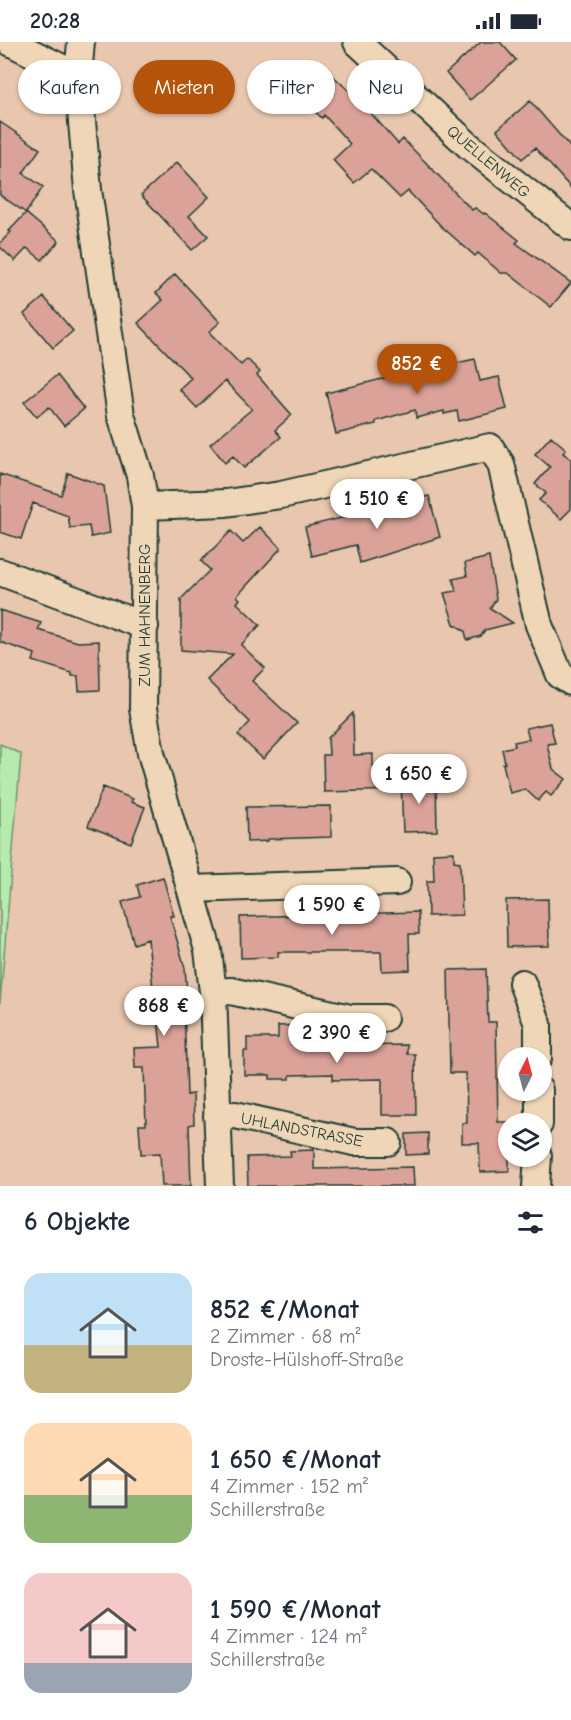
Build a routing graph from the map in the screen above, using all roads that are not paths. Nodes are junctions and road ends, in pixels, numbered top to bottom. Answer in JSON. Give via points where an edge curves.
{"nodes":[{"id":1,"x":10,"y":42,"type":"edge"},
{"id":2,"x":81,"y":42,"type":"edge"},
{"id":3,"x":357,"y":42,"type":"edge"},
{"id":4,"x":46,"y":60,"type":"edge"},
{"id":5,"x":79,"y":60,"type":"edge"},
{"id":6,"x":81,"y":114,"type":"edge"},
{"id":7,"x":571,"y":227,"type":"edge"},
{"id":8,"x":145,"y":506,"type":"junction"},
{"id":9,"x":0,"y":572,"type":"edge"},
{"id":10,"x":145,"y":626,"type":"junction"},
{"id":11,"x":571,"y":682,"type":"edge"},
{"id":12,"x":397,"y":882,"type":"dead end"},
{"id":13,"x":190,"y":889,"type":"junction"},
{"id":14,"x":522,"y":983,"type":"dead end"},
{"id":15,"x":213,"y":992,"type":"junction"},
{"id":16,"x":384,"y":1018,"type":"dead end"},
{"id":17,"x":538,"y":1047,"type":"edge"},
{"id":18,"x":217,"y":1116,"type":"junction"},
{"id":19,"x":388,"y":1142,"type":"dead end"},
{"id":20,"x":537,"y":1167,"type":"edge"},
{"id":21,"x":220,"y":1186,"type":"edge"},
{"id":22,"x":536,"y":1186,"type":"edge"}],
"edges":[{"from":1,"to":4,"type":"street"},
{"from":2,"to":5,"type":"street","name":"ZUM HAHNENBERG"},
{"from":3,"to":7,"type":"street","name":"QUELLENWEG","via":[[469,146]]},
{"from":6,"to":8,"type":"street","name":"ZUM HAHNENBERG","via":[[88,190],[121,415]]},
{"from":8,"to":10,"type":"street","name":"ZUM HAHNENBERG"},
{"from":8,"to":11,"type":"street","via":[[226,503],[281,495],[490,447],[501,464],[539,625],[561,675]]},
{"from":9,"to":10,"type":"street"},
{"from":10,"to":13,"type":"street","name":"ZUM HAHNENBERG","via":[[143,709],[151,753]]},
{"from":12,"to":13,"type":"street"},
{"from":13,"to":15,"type":"street","name":"ZUM HAHNENBERG","via":[[208,950]]},
{"from":14,"to":17,"type":"street","via":[[538,1024]]},
{"from":15,"to":16,"type":"street","via":[[231,991],[350,1018]]},
{"from":15,"to":18,"type":"street","name":"ZUM HAHNENBERG"},
{"from":18,"to":19,"type":"street","name":"UHLANDSTRASSE","via":[[235,1115],[354,1142]]},
{"from":18,"to":21,"type":"street","name":"ZUM HAHNENBERG"},
{"from":20,"to":22,"type":"street"}]}
